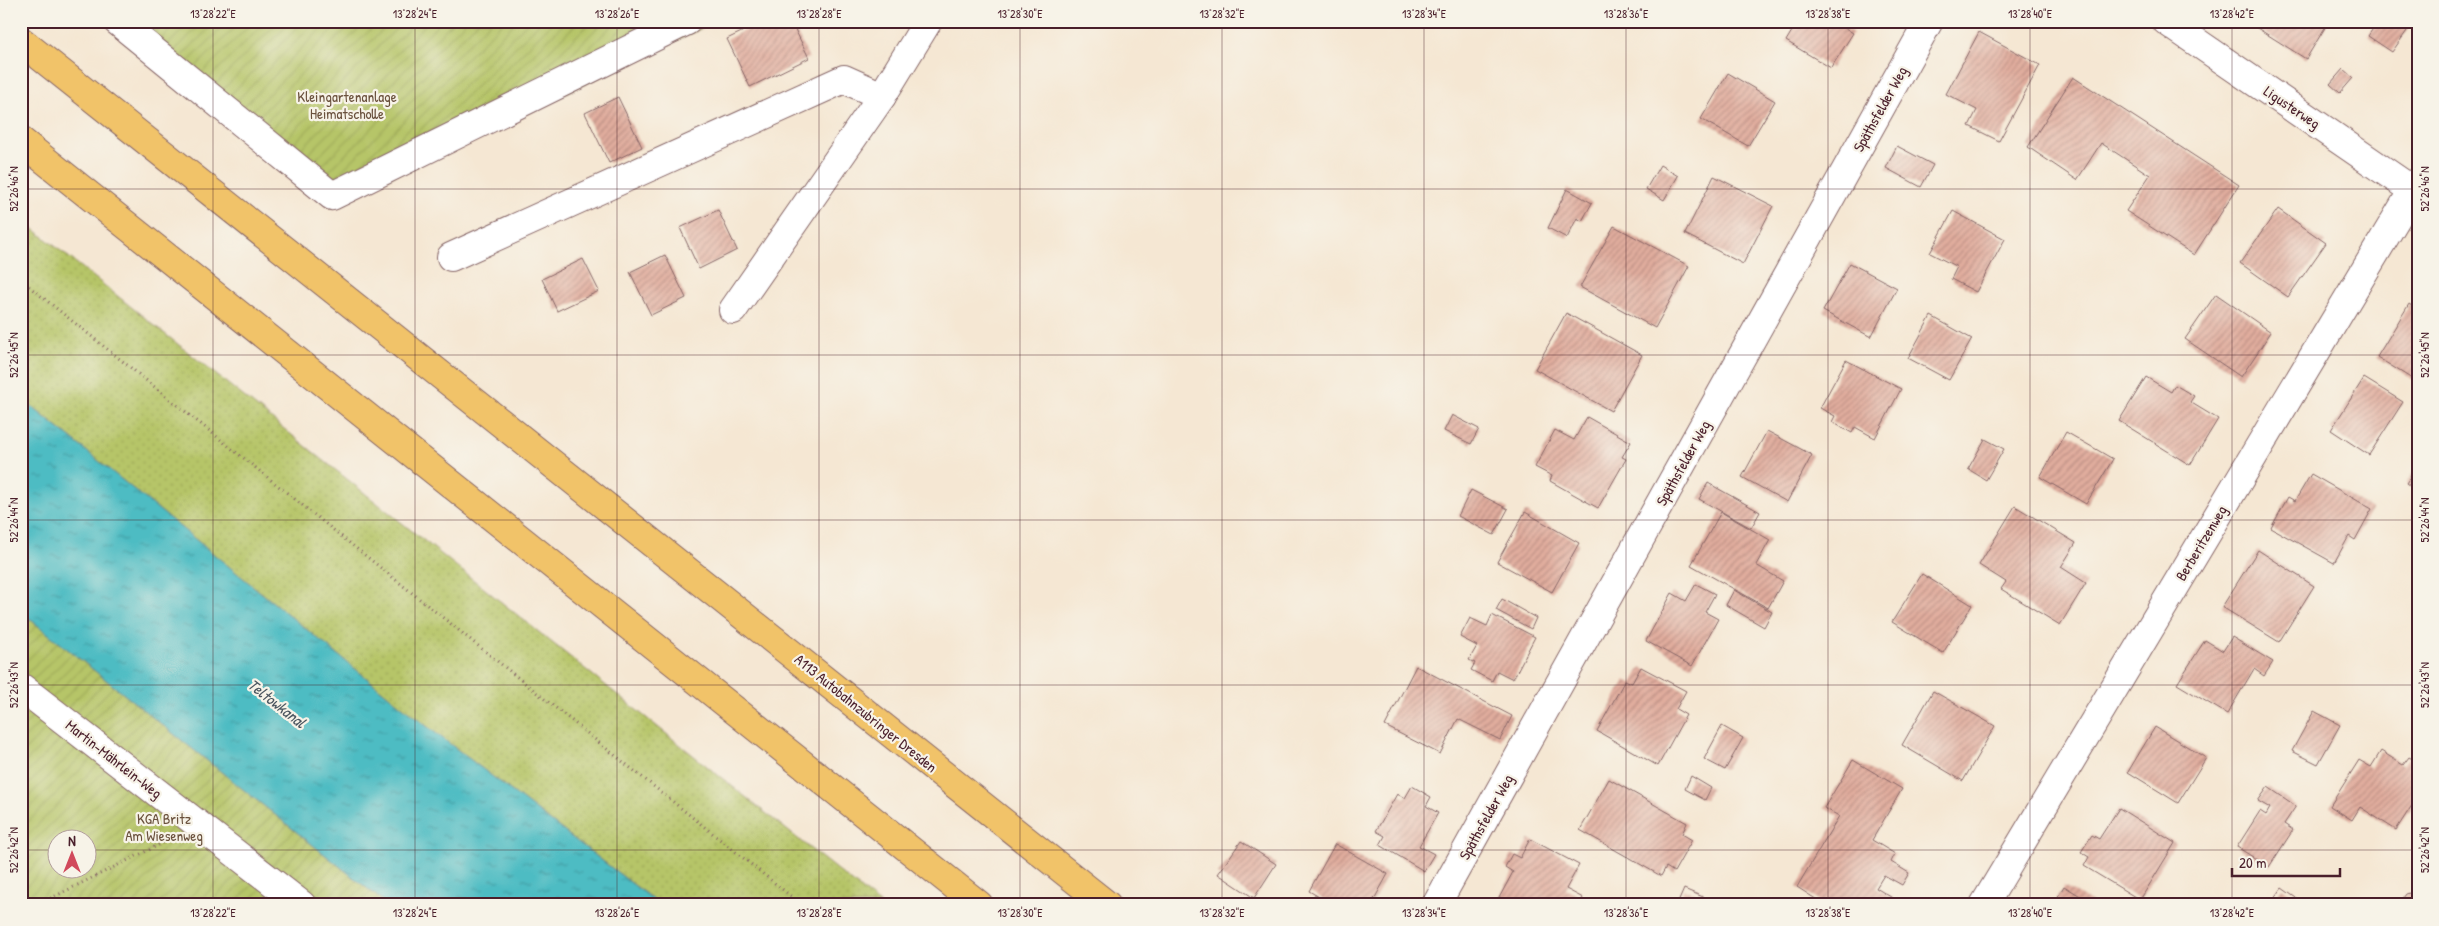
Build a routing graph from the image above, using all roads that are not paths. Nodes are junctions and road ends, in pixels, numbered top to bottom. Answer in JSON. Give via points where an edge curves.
{"nodes":[{"id":1,"x":117,"y":21,"type":"edge"},
{"id":2,"x":687,"y":21,"type":"edge"},
{"id":3,"x":928,"y":21,"type":"edge"},
{"id":4,"x":1930,"y":21,"type":"edge"},
{"id":5,"x":2166,"y":21,"type":"edge"},
{"id":6,"x":21,"y":41,"type":"edge"},
{"id":7,"x":882,"y":96,"type":"junction"},
{"id":8,"x":21,"y":141,"type":"edge"},
{"id":9,"x":2416,"y":188,"type":"edge"},
{"id":10,"x":451,"y":257,"type":"dead end"},
{"id":11,"x":733,"y":310,"type":"dead end"},
{"id":12,"x":21,"y":687,"type":"edge"},
{"id":13,"x":302,"y":905,"type":"edge"},
{"id":14,"x":979,"y":905,"type":"edge"},
{"id":15,"x":1107,"y":905,"type":"edge"},
{"id":16,"x":1436,"y":905,"type":"edge"},
{"id":17,"x":1984,"y":905,"type":"edge"}],
"edges":[{"from":1,"to":2,"type":"street","via":[[332,196]]},
{"from":3,"to":7,"type":"street"},
{"from":4,"to":16,"type":"street","name":"Späthsfelder Weg"},
{"from":5,"to":9,"type":"street","name":"Ligusterweg"},
{"from":6,"to":15,"type":"highway","name":"A113 Autobahnzubringer Dresden"},
{"from":7,"to":10,"type":"street","via":[[844,79]]},
{"from":7,"to":11,"type":"street"},
{"from":8,"to":14,"type":"highway"},
{"from":9,"to":17,"type":"street","name":"Berberitzenweg"},
{"from":12,"to":13,"type":"street","name":"Martin-Mährlein-Weg"}]}
